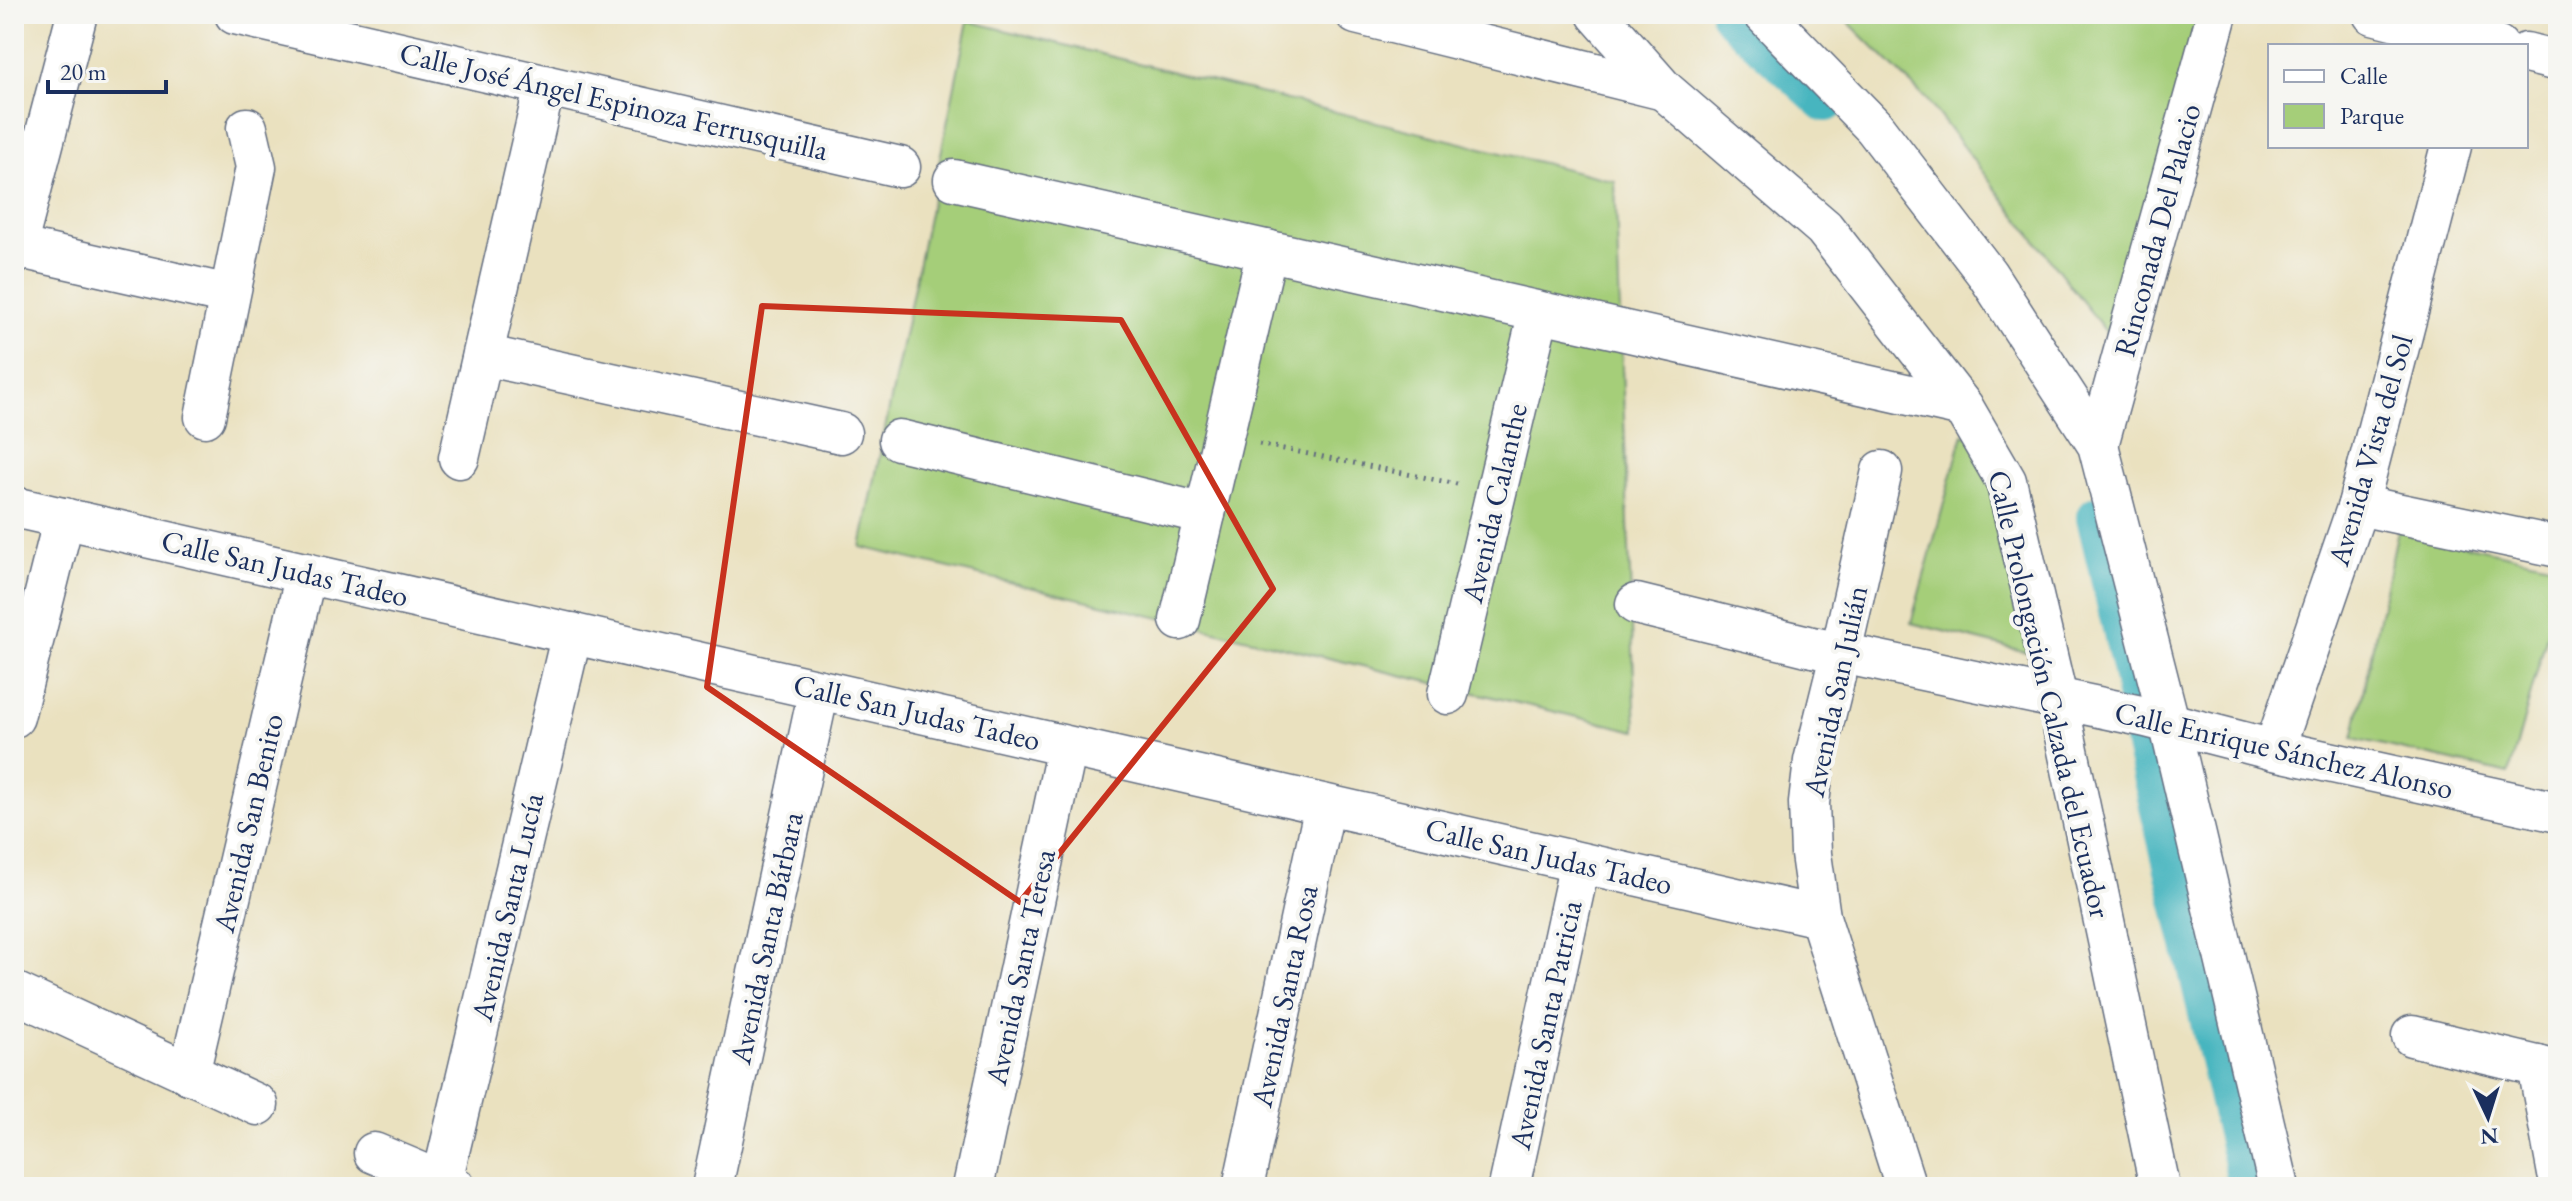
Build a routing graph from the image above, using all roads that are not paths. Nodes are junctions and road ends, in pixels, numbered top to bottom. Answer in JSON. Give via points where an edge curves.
{"nodes":[{"id":1,"x":77,"y":14,"type":"edge"},
{"id":2,"x":235,"y":14,"type":"edge"},
{"id":3,"x":1356,"y":14,"type":"edge"},
{"id":4,"x":1597,"y":14,"type":"edge"},
{"id":5,"x":1764,"y":14,"type":"edge"},
{"id":6,"x":2217,"y":14,"type":"edge"},
{"id":7,"x":2373,"y":14,"type":"edge"},
{"id":8,"x":2484,"y":44,"type":"edge"},
{"id":9,"x":2528,"y":54,"type":"edge"},
{"id":10,"x":2558,"y":61,"type":"edge"},
{"id":11,"x":545,"y":85,"type":"junction"},
{"id":12,"x":1664,"y":90,"type":"junction"},
{"id":13,"x":247,"y":128,"type":"dead end"},
{"id":14,"x":2450,"y":148,"type":"edge"},
{"id":15,"x":900,"y":167,"type":"dead end"},
{"id":16,"x":954,"y":180,"type":"dead end"},
{"id":17,"x":1267,"y":250,"type":"junction"},
{"id":18,"x":15,"y":251,"type":"edge"},
{"id":19,"x":229,"y":295,"type":"junction"},
{"id":20,"x":1539,"y":312,"type":"junction"},
{"id":21,"x":483,"y":355,"type":"junction"},
{"id":22,"x":1963,"y":407,"type":"junction"},
{"id":23,"x":205,"y":417,"type":"dead end"},
{"id":24,"x":841,"y":433,"type":"dead end"},
{"id":25,"x":899,"y":440,"type":"dead end"},
{"id":26,"x":2098,"y":445,"type":"junction"},
{"id":27,"x":459,"y":458,"type":"dead end"},
{"id":28,"x":1882,"y":471,"type":"dead end"},
{"id":29,"x":2358,"y":505,"type":"junction"},
{"id":30,"x":14,"y":507,"type":"edge"},
{"id":31,"x":1205,"y":514,"type":"junction"},
{"id":32,"x":64,"y":518,"type":"junction"},
{"id":33,"x":2558,"y":547,"type":"edge"},
{"id":34,"x":306,"y":573,"type":"junction"},
{"id":35,"x":1636,"y":604,"type":"dead end"},
{"id":36,"x":1180,"y":620,"type":"dead end"},
{"id":37,"x":572,"y":633,"type":"junction"},
{"id":38,"x":1841,"y":652,"type":"junction"},
{"id":39,"x":819,"y":690,"type":"junction"},
{"id":40,"x":1448,"y":694,"type":"dead end"},
{"id":41,"x":2057,"y":698,"type":"junction"},
{"id":42,"x":14,"y":717,"type":"edge"},
{"id":43,"x":2158,"y":720,"type":"junction"},
{"id":44,"x":1067,"y":747,"type":"junction"},
{"id":45,"x":2274,"y":750,"type":"junction"},
{"id":46,"x":1325,"y":805,"type":"junction"},
{"id":47,"x":2558,"y":812,"type":"edge"},
{"id":48,"x":1580,"y":863,"type":"junction"},
{"id":49,"x":1820,"y":917,"type":"junction"},
{"id":50,"x":14,"y":992,"type":"edge"},
{"id":51,"x":2412,"y":1036,"type":"dead end"},
{"id":52,"x":2548,"y":1069,"type":"edge"},
{"id":53,"x":189,"y":1074,"type":"junction"},
{"id":54,"x":258,"y":1105,"type":"dead end"},
{"id":55,"x":374,"y":1153,"type":"dead end"},
{"id":56,"x":2558,"y":1174,"type":"edge"},
{"id":57,"x":448,"y":1184,"type":"edge"},
{"id":58,"x":712,"y":1187,"type":"edge"},
{"id":59,"x":973,"y":1187,"type":"edge"},
{"id":60,"x":1243,"y":1187,"type":"edge"},
{"id":61,"x":1509,"y":1187,"type":"edge"},
{"id":62,"x":1906,"y":1187,"type":"edge"},
{"id":63,"x":2160,"y":1187,"type":"edge"},
{"id":64,"x":2279,"y":1187,"type":"edge"}],
"edges":[{"from":1,"to":18,"type":"street"},
{"from":2,"to":11,"type":"street","name":"Calle José Ángel Espinoza Ferrusquilla"},
{"from":3,"to":12,"type":"street"},
{"from":4,"to":12,"type":"street","name":"Calle Prolongación Calzada del Ecuador"},
{"from":5,"to":26,"type":"street","via":[[1874,127],[1987,274]]},
{"from":6,"to":26,"type":"street","name":"Rinconada Del Palacio"},
{"from":7,"to":8,"type":"street"},
{"from":9,"to":10,"type":"street"},
{"from":11,"to":15,"type":"street","name":"Calle José Ángel Espinoza Ferrusquilla"},
{"from":11,"to":21,"type":"street"},
{"from":12,"to":22,"type":"street","name":"Calle Prolongación Calzada del Ecuador","via":[[1824,228]]},
{"from":13,"to":19,"type":"street","via":[[256,167]]},
{"from":14,"to":29,"type":"street","name":"Avenida Vista del Sol"},
{"from":16,"to":17,"type":"street"},
{"from":17,"to":20,"type":"street"},
{"from":17,"to":31,"type":"street"},
{"from":18,"to":19,"type":"street"},
{"from":19,"to":23,"type":"street"},
{"from":20,"to":22,"type":"street"},
{"from":20,"to":40,"type":"street","name":"Avenida Calanthe"},
{"from":21,"to":24,"type":"street"},
{"from":21,"to":27,"type":"street"},
{"from":22,"to":41,"type":"street","name":"Calle Prolongación Calzada del Ecuador","via":[[2006,481]]},
{"from":25,"to":31,"type":"street"},
{"from":26,"to":43,"type":"street"},
{"from":28,"to":38,"type":"street","name":"Avenida San Julián"},
{"from":29,"to":33,"type":"street"},
{"from":29,"to":45,"type":"street","name":"Avenida Vista del Sol"},
{"from":30,"to":32,"type":"street","name":"Calle San Judas Tadeo"},
{"from":31,"to":36,"type":"street"},
{"from":32,"to":34,"type":"street","name":"Calle San Judas Tadeo"},
{"from":32,"to":42,"type":"street"},
{"from":34,"to":37,"type":"street","name":"Calle San Judas Tadeo"},
{"from":34,"to":53,"type":"street","name":"Avenida San Benito"},
{"from":35,"to":38,"type":"street","name":"Calle Enrique Sánchez Alonso"},
{"from":37,"to":39,"type":"street","name":"Calle San Judas Tadeo"},
{"from":37,"to":57,"type":"street","name":"Avenida Santa Lucía"},
{"from":38,"to":41,"type":"street","name":"Calle Enrique Sánchez Alonso"},
{"from":38,"to":49,"type":"street","name":"Avenida San Julián","via":[[1809,803]]},
{"from":39,"to":44,"type":"street","name":"Calle San Judas Tadeo"},
{"from":39,"to":58,"type":"street","name":"Avenida Santa Bárbara"},
{"from":41,"to":43,"type":"street","name":"Calle Enrique Sánchez Alonso"},
{"from":41,"to":63,"type":"street","name":"Calle Prolongación Calzada del Ecuador"},
{"from":43,"to":45,"type":"street","name":"Calle Enrique Sánchez Alonso"},
{"from":43,"to":64,"type":"street"},
{"from":44,"to":46,"type":"street","name":"Calle San Judas Tadeo"},
{"from":44,"to":59,"type":"street","name":"Avenida Santa Teresa"},
{"from":45,"to":47,"type":"street","name":"Calle Enrique Sánchez Alonso"},
{"from":46,"to":48,"type":"street","name":"Calle San Judas Tadeo"},
{"from":46,"to":60,"type":"street","name":"Avenida Santa Rosa"},
{"from":48,"to":49,"type":"street","name":"Calle San Judas Tadeo"},
{"from":48,"to":61,"type":"street","name":"Avenida Santa Patricia"},
{"from":49,"to":62,"type":"street","name":"Avenida San Julián"},
{"from":50,"to":53,"type":"street"},
{"from":51,"to":52,"type":"street"},
{"from":52,"to":56,"type":"street"},
{"from":53,"to":54,"type":"street"},
{"from":55,"to":57,"type":"street"}]}
